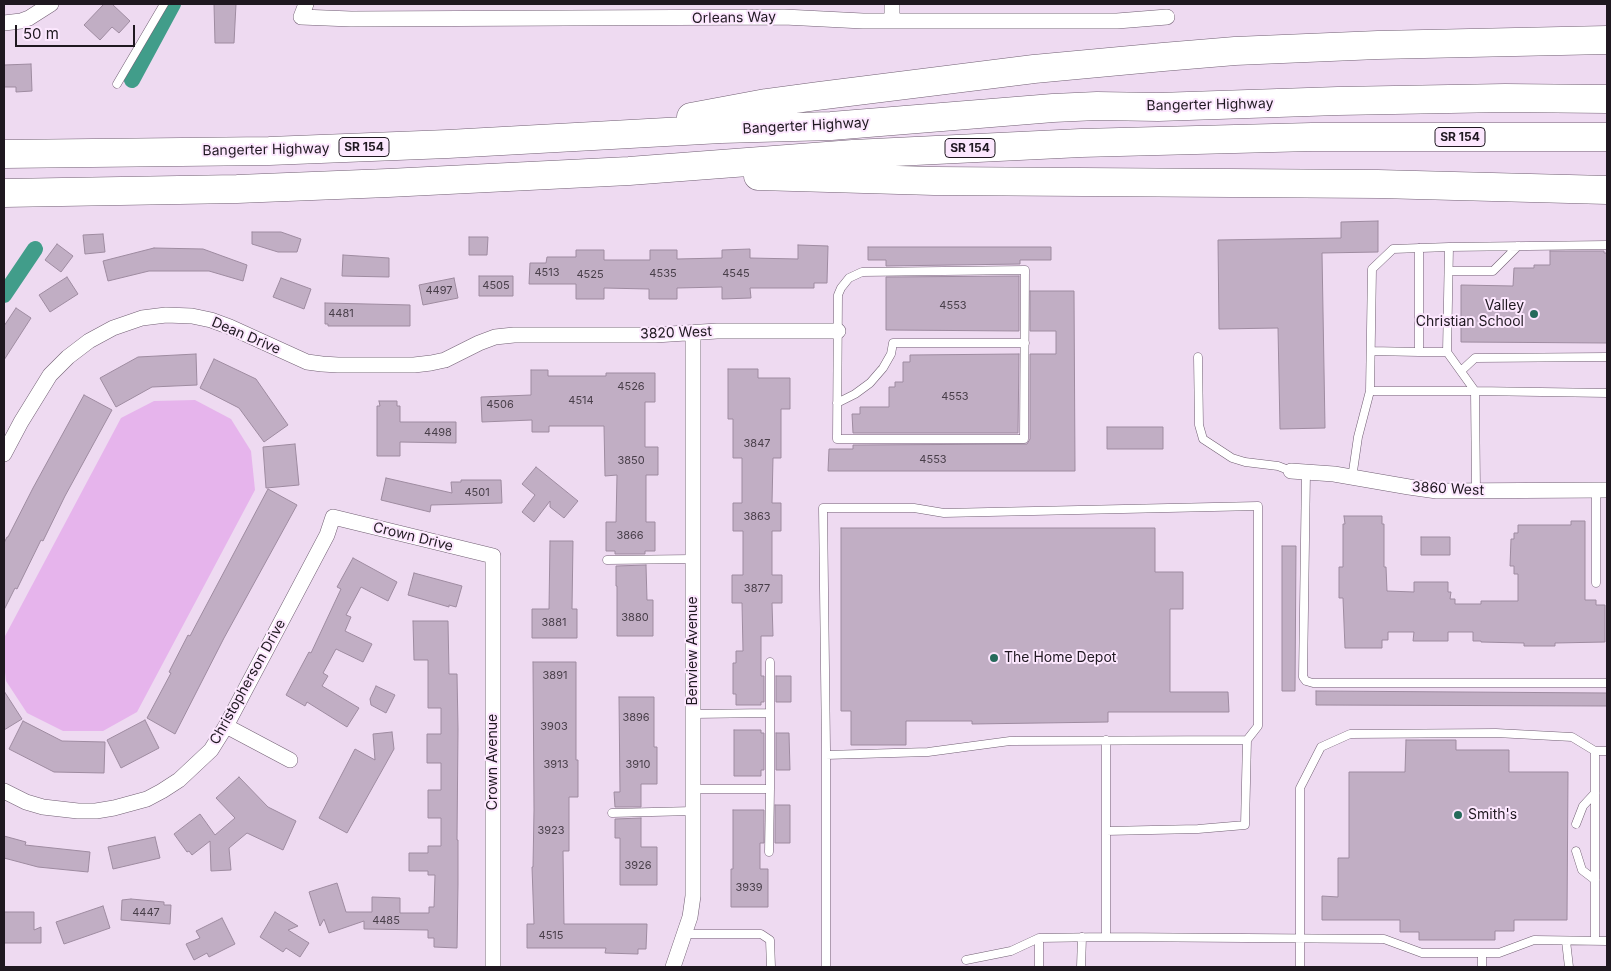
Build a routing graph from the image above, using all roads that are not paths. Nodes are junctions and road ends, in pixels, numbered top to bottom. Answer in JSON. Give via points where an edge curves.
{"nodes":[{"id":1,"x":164,"y":4,"type":"edge"},
{"id":2,"x":892,"y":4,"type":"edge"},
{"id":3,"x":48,"y":6,"type":"edge"},
{"id":4,"x":303,"y":10,"type":"edge"},
{"id":5,"x":692,"y":11,"type":"edge"},
{"id":6,"x":1167,"y":17,"type":"dead end"},
{"id":7,"x":892,"y":21,"type":"junction"},
{"id":8,"x":4,"y":23,"type":"edge"},
{"id":9,"x":1599,"y":39,"type":"edge"},
{"id":10,"x":117,"y":84,"type":"dead end"},
{"id":11,"x":1607,"y":99,"type":"edge"},
{"id":12,"x":608,"y":135,"type":"junction"},
{"id":13,"x":1607,"y":137,"type":"edge"},
{"id":14,"x":4,"y":154,"type":"edge"},
{"id":15,"x":629,"y":171,"type":"junction"},
{"id":16,"x":1607,"y":190,"type":"edge"},
{"id":17,"x":4,"y":192,"type":"edge"},
{"id":18,"x":1607,"y":245,"type":"edge"},
{"id":19,"x":1518,"y":246,"type":"junction"},
{"id":20,"x":1449,"y":247,"type":"junction"},
{"id":21,"x":1419,"y":248,"type":"junction"},
{"id":22,"x":1449,"y":271,"type":"junction"},
{"id":23,"x":838,"y":331,"type":"junction"},
{"id":24,"x":693,"y":332,"type":"junction"},
{"id":25,"x":514,"y":335,"type":"joint"},
{"id":26,"x":1024,"y":343,"type":"junction"},
{"id":27,"x":1371,"y":351,"type":"junction"},
{"id":28,"x":1419,"y":352,"type":"junction"},
{"id":29,"x":1447,"y":352,"type":"junction"},
{"id":30,"x":1198,"y":357,"type":"dead end"},
{"id":31,"x":1607,"y":357,"type":"edge"},
{"id":32,"x":1461,"y":371,"type":"junction"},
{"id":33,"x":1370,"y":390,"type":"junction"},
{"id":34,"x":1475,"y":390,"type":"junction"},
{"id":35,"x":1607,"y":392,"type":"edge"},
{"id":36,"x":837,"y":403,"type":"junction"},
{"id":37,"x":4,"y":454,"type":"edge"},
{"id":38,"x":1291,"y":471,"type":"joint"},
{"id":39,"x":1306,"y":472,"type":"junction"},
{"id":40,"x":1352,"y":478,"type":"junction"},
{"id":41,"x":1602,"y":490,"type":"edge"},
{"id":42,"x":1476,"y":491,"type":"junction"},
{"id":43,"x":332,"y":517,"type":"joint"},
{"id":44,"x":493,"y":556,"type":"joint"},
{"id":45,"x":693,"y":558,"type":"junction"},
{"id":46,"x":607,"y":560,"type":"dead end"},
{"id":47,"x":1596,"y":583,"type":"dead end"},
{"id":48,"x":770,"y":662,"type":"dead end"},
{"id":49,"x":1607,"y":683,"type":"edge"},
{"id":50,"x":770,"y":713,"type":"junction"},
{"id":51,"x":693,"y":714,"type":"junction"},
{"id":52,"x":226,"y":726,"type":"junction"},
{"id":53,"x":1106,"y":740,"type":"junction"},
{"id":54,"x":1246,"y":740,"type":"junction"},
{"id":55,"x":1595,"y":751,"type":"junction"},
{"id":56,"x":1607,"y":751,"type":"edge"},
{"id":57,"x":826,"y":755,"type":"junction"},
{"id":58,"x":290,"y":760,"type":"dead end"},
{"id":59,"x":693,"y":789,"type":"junction"},
{"id":60,"x":770,"y":789,"type":"junction"},
{"id":61,"x":4,"y":791,"type":"edge"},
{"id":62,"x":1595,"y":794,"type":"junction"},
{"id":63,"x":693,"y":811,"type":"junction"},
{"id":64,"x":612,"y":813,"type":"dead end"},
{"id":65,"x":1576,"y":824,"type":"dead end"},
{"id":66,"x":1106,"y":832,"type":"junction"},
{"id":67,"x":1576,"y":851,"type":"dead end"},
{"id":68,"x":769,"y":852,"type":"dead end"},
{"id":69,"x":1595,"y":880,"type":"junction"},
{"id":70,"x":685,"y":934,"type":"junction"},
{"id":71,"x":1082,"y":937,"type":"junction"},
{"id":72,"x":1106,"y":937,"type":"junction"},
{"id":73,"x":1039,"y":938,"type":"junction"},
{"id":74,"x":1301,"y":939,"type":"junction"},
{"id":75,"x":1566,"y":941,"type":"junction"},
{"id":76,"x":1595,"y":941,"type":"junction"},
{"id":77,"x":1607,"y":941,"type":"edge"},
{"id":78,"x":1482,"y":953,"type":"junction"},
{"id":79,"x":966,"y":960,"type":"dead end"},
{"id":80,"x":493,"y":967,"type":"edge"},
{"id":81,"x":673,"y":967,"type":"edge"},
{"id":82,"x":772,"y":967,"type":"edge"},
{"id":83,"x":826,"y":967,"type":"edge"},
{"id":84,"x":1039,"y":967,"type":"edge"},
{"id":85,"x":1081,"y":967,"type":"edge"},
{"id":86,"x":1300,"y":967,"type":"edge"},
{"id":87,"x":1482,"y":967,"type":"edge"},
{"id":88,"x":1569,"y":967,"type":"edge"}],
"edges":[{"from":1,"to":10,"type":"lane"},
{"from":2,"to":7,"type":"street"},
{"from":3,"to":8,"type":"street","via":[[29,18]]},
{"from":4,"to":5,"type":"street","name":"Orleans Way","via":[[351,19]]},
{"from":5,"to":7,"type":"street","name":"Orleans Way"},
{"from":6,"to":7,"type":"street","name":"Orleans Way","via":[[1117,21]]},
{"from":9,"to":12,"type":"highway","via":[[1306,48],[1092,63],[775,102]]},
{"from":11,"to":12,"type":"highway","name":"Bangerter Highway","number":"SR 154","via":[[1495,98],[1097,106],[831,126]]},
{"from":12,"to":14,"type":"highway","name":"Bangerter Highway","number":"SR 154","via":[[269,151]]},
{"from":13,"to":15,"type":"highway","number":"SR 154","via":[[1312,137],[1081,143],[853,154]]},
{"from":15,"to":16,"type":"highway","via":[[850,179],[1370,184]]},
{"from":15,"to":17,"type":"highway","number":"SR 154","via":[[397,183]]},
{"from":18,"to":19,"type":"lane"},
{"from":19,"to":20,"type":"lane"},
{"from":19,"to":22,"type":"lane","via":[[1494,271]]},
{"from":20,"to":21,"type":"lane"},
{"from":20,"to":22,"type":"lane"},
{"from":21,"to":27,"type":"lane","via":[[1393,249],[1372,269]]},
{"from":21,"to":28,"type":"lane"},
{"from":22,"to":29,"type":"lane"},
{"from":23,"to":24,"type":"street","name":"3820 West"},
{"from":23,"to":26,"type":"lane","via":[[840,288],[855,274],[1024,270]]},
{"from":23,"to":36,"type":"lane"},
{"from":24,"to":25,"type":"street","name":"3820 West"},
{"from":24,"to":45,"type":"street","name":"Benview Avenue"},
{"from":25,"to":37,"type":"street","name":"Dean Drive","via":[[495,337],[431,363],[322,364],[307,362],[211,320],[166,315],[142,318],[88,341],[68,357],[50,375]]},
{"from":26,"to":36,"type":"lane","via":[[893,343],[883,368],[870,383]]},
{"from":26,"to":36,"type":"lane","via":[[1024,439],[837,439]]},
{"from":27,"to":28,"type":"lane"},
{"from":27,"to":33,"type":"lane"},
{"from":28,"to":29,"type":"lane"},
{"from":29,"to":32,"type":"lane"},
{"from":30,"to":38,"type":"lane","via":[[1199,426],[1203,439],[1232,458]]},
{"from":31,"to":32,"type":"lane","via":[[1475,358]]},
{"from":32,"to":34,"type":"lane"},
{"from":33,"to":34,"type":"lane"},
{"from":33,"to":40,"type":"lane"},
{"from":34,"to":35,"type":"lane"},
{"from":34,"to":42,"type":"lane"},
{"from":38,"to":39,"type":"street","name":"3860 West"},
{"from":39,"to":40,"type":"street","name":"3860 West"},
{"from":39,"to":49,"type":"lane","via":[[1303,677],[1306,681]]},
{"from":40,"to":42,"type":"street","name":"3860 West","via":[[1424,489]]},
{"from":41,"to":42,"type":"street","name":"3860 West"},
{"from":41,"to":47,"type":"lane"},
{"from":43,"to":44,"type":"street","name":"Crown Drive"},
{"from":43,"to":52,"type":"street","name":"Christopherson Drive","via":[[327,536]]},
{"from":44,"to":80,"type":"street","name":"Crown Avenue"},
{"from":45,"to":46,"type":"lane"},
{"from":45,"to":51,"type":"street","name":"Benview Avenue"},
{"from":48,"to":50,"type":"lane"},
{"from":50,"to":51,"type":"lane"},
{"from":50,"to":60,"type":"lane"},
{"from":51,"to":59,"type":"street","name":"Benview Avenue"},
{"from":52,"to":58,"type":"street"},
{"from":52,"to":61,"type":"street","name":"Christopherson Drive","via":[[211,750],[179,780],[131,804],[96,811],[69,810],[43,807]]},
{"from":53,"to":54,"type":"lane"},
{"from":53,"to":57,"type":"lane","via":[[1010,742],[928,752]]},
{"from":53,"to":66,"type":"lane"},
{"from":54,"to":57,"type":"lane","via":[[1258,726],[1258,506],[944,513],[914,508],[823,508]]},
{"from":54,"to":66,"type":"lane","via":[[1245,825],[1198,830]]},
{"from":55,"to":56,"type":"lane"},
{"from":55,"to":62,"type":"lane"},
{"from":55,"to":74,"type":"lane","via":[[1572,737],[1496,733],[1350,734],[1321,747],[1300,788]]},
{"from":57,"to":83,"type":"lane"},
{"from":59,"to":60,"type":"lane"},
{"from":59,"to":63,"type":"street","name":"Benview Avenue"},
{"from":60,"to":68,"type":"lane"},
{"from":62,"to":65,"type":"lane","via":[[1583,806]]},
{"from":62,"to":69,"type":"lane"},
{"from":63,"to":64,"type":"lane"},
{"from":63,"to":70,"type":"street","name":"Benview Avenue","via":[[693,896]]},
{"from":66,"to":72,"type":"lane"},
{"from":67,"to":69,"type":"lane","via":[[1582,870]]},
{"from":69,"to":76,"type":"lane"},
{"from":70,"to":81,"type":"street","name":"Benview Avenue"},
{"from":70,"to":82,"type":"lane","via":[[761,934],[770,940]]},
{"from":71,"to":72,"type":"lane"},
{"from":71,"to":73,"type":"lane"},
{"from":71,"to":85,"type":"lane"},
{"from":72,"to":74,"type":"lane"},
{"from":73,"to":79,"type":"lane","via":[[1011,951]]},
{"from":73,"to":84,"type":"lane"},
{"from":74,"to":78,"type":"lane","via":[[1384,939],[1422,953]]},
{"from":74,"to":86,"type":"lane"},
{"from":75,"to":76,"type":"lane"},
{"from":75,"to":78,"type":"lane","via":[[1534,940],[1499,953]]},
{"from":75,"to":88,"type":"lane"},
{"from":76,"to":77,"type":"lane"},
{"from":78,"to":87,"type":"lane"}]}
